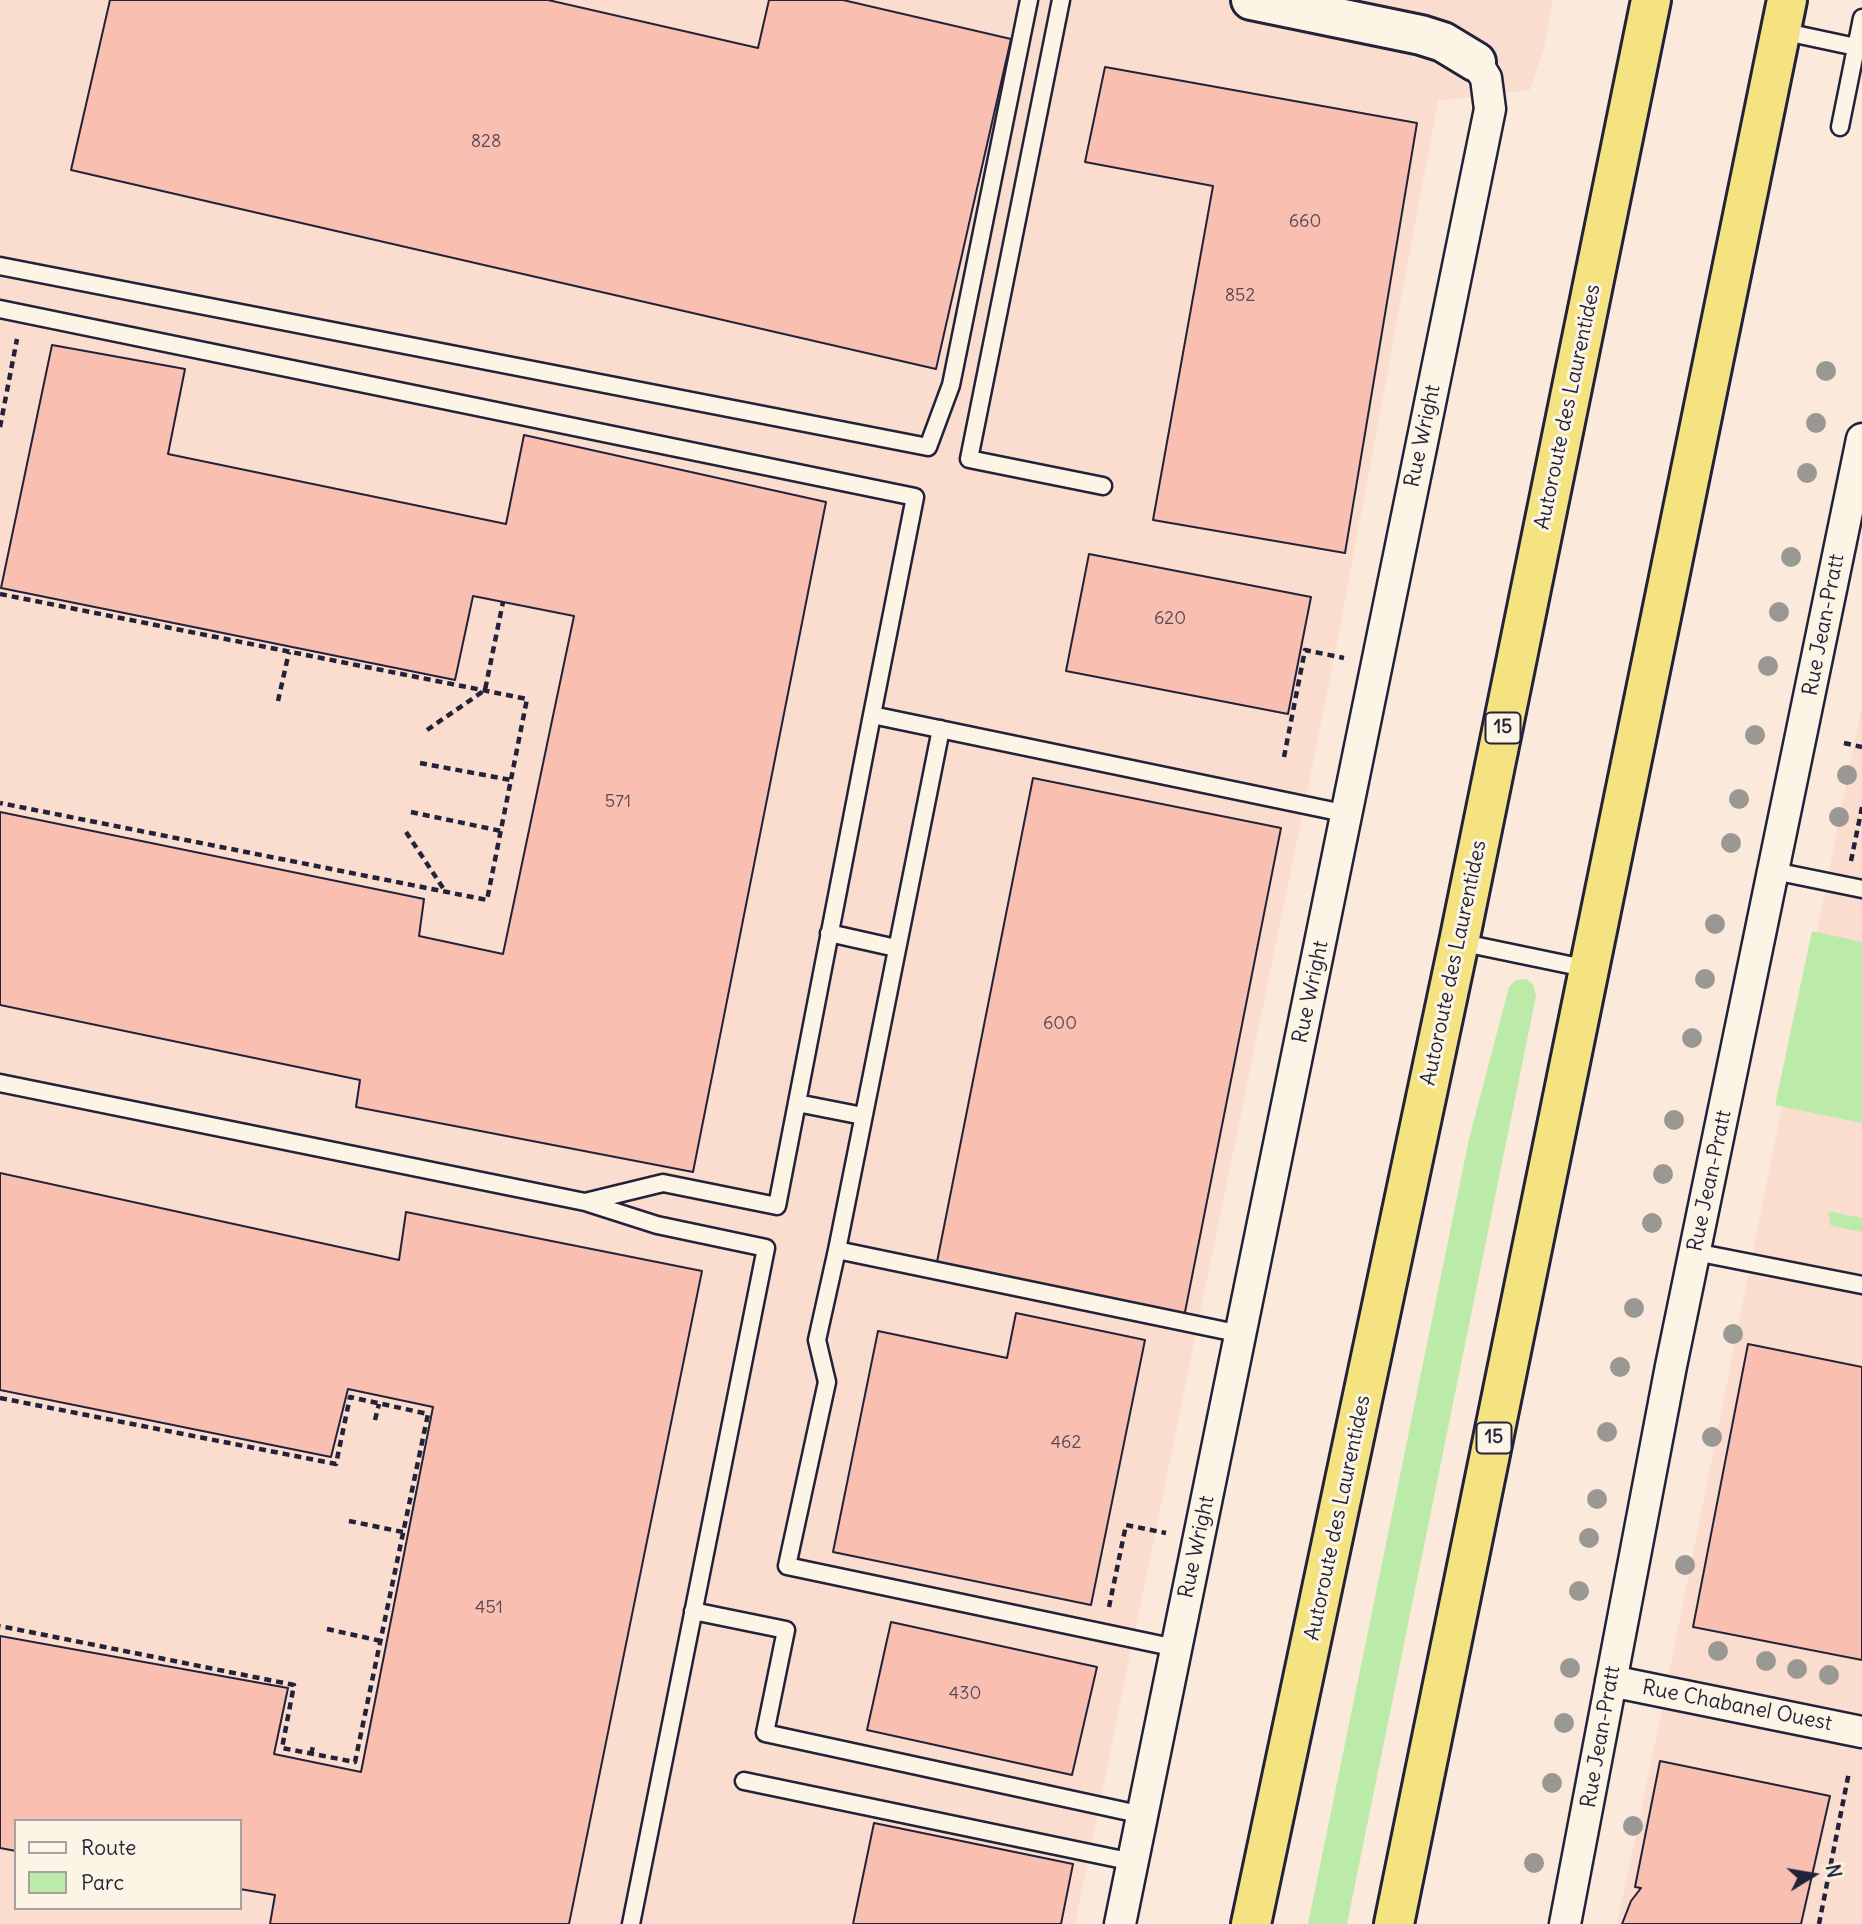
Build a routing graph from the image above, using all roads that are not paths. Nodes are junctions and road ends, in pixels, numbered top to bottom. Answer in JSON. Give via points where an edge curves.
{"nodes":[{"id":1,"x":1029,"y":0,"type":"edge"},
{"id":2,"x":1061,"y":0,"type":"edge"},
{"id":3,"x":1251,"y":0,"type":"edge"},
{"id":4,"x":1651,"y":0,"type":"edge"},
{"id":5,"x":1305,"y":5,"type":"edge"},
{"id":6,"x":1784,"y":15,"type":"edge"},
{"id":7,"x":1862,"y":18,"type":"edge"},
{"id":8,"x":1856,"y":47,"type":"junction"},
{"id":9,"x":1476,"y":62,"type":"joint"},
{"id":10,"x":1840,"y":127,"type":"dead end"},
{"id":11,"x":0,"y":266,"type":"edge"},
{"id":12,"x":0,"y":309,"type":"edge"},
{"id":13,"x":1862,"y":439,"type":"edge"},
{"id":14,"x":1103,"y":486,"type":"dead end"},
{"id":15,"x":872,"y":715,"type":"junction"},
{"id":16,"x":941,"y":729,"type":"junction"},
{"id":17,"x":1348,"y":814,"type":"junction"},
{"id":18,"x":1774,"y":871,"type":"junction"},
{"id":19,"x":1862,"y":889,"type":"edge"},
{"id":20,"x":830,"y":933,"type":"junction"},
{"id":21,"x":1459,"y":942,"type":"junction"},
{"id":22,"x":896,"y":948,"type":"junction"},
{"id":23,"x":1589,"y":969,"type":"junction"},
{"id":24,"x":0,"y":1083,"type":"edge"},
{"id":25,"x":797,"y":1102,"type":"junction"},
{"id":26,"x":863,"y":1116,"type":"junction"},
{"id":27,"x":585,"y":1202,"type":"junction"},
{"id":28,"x":837,"y":1250,"type":"junction"},
{"id":29,"x":1695,"y":1252,"type":"junction"},
{"id":30,"x":1862,"y":1285,"type":"edge"},
{"id":31,"x":1241,"y":1334,"type":"junction"},
{"id":32,"x":693,"y":1611,"type":"junction"},
{"id":33,"x":1176,"y":1648,"type":"junction"},
{"id":34,"x":1611,"y":1681,"type":"junction"},
{"id":35,"x":1862,"y":1732,"type":"edge"},
{"id":36,"x":744,"y":1781,"type":"dead end"},
{"id":37,"x":1143,"y":1815,"type":"junction"},
{"id":38,"x":1133,"y":1862,"type":"junction"},
{"id":39,"x":631,"y":1924,"type":"edge"},
{"id":40,"x":1120,"y":1924,"type":"edge"},
{"id":41,"x":1251,"y":1924,"type":"edge"},
{"id":42,"x":1394,"y":1924,"type":"edge"},
{"id":43,"x":1565,"y":1924,"type":"edge"}],
"edges":[{"from":1,"to":11,"type":"lane","via":[[951,385],[928,447]]},
{"from":2,"to":14,"type":"lane","via":[[969,459]]},
{"from":3,"to":5,"type":"street"},
{"from":4,"to":21,"type":"highway","name":"Autoroute des Laurentides","number":"15"},
{"from":5,"to":9,"type":"street","via":[[1443,42]]},
{"from":6,"to":8,"type":"lane"},
{"from":6,"to":23,"type":"highway","number":"15"},
{"from":7,"to":8,"type":"lane"},
{"from":8,"to":10,"type":"lane"},
{"from":9,"to":17,"type":"street","name":"Rue Wright","via":[[1486,79],[1490,109]]},
{"from":12,"to":15,"type":"lane","via":[[915,497]]},
{"from":13,"to":18,"type":"street","name":"Rue Jean-Pratt"},
{"from":15,"to":16,"type":"lane"},
{"from":15,"to":20,"type":"lane"},
{"from":16,"to":17,"type":"lane"},
{"from":16,"to":22,"type":"lane"},
{"from":17,"to":31,"type":"street","name":"Rue Wright"},
{"from":18,"to":19,"type":"lane"},
{"from":18,"to":29,"type":"street","name":"Rue Jean-Pratt"},
{"from":20,"to":22,"type":"lane"},
{"from":20,"to":25,"type":"lane"},
{"from":21,"to":23,"type":"lane"},
{"from":21,"to":41,"type":"highway","name":"Autoroute des Laurentides","number":"15"},
{"from":22,"to":26,"type":"lane"},
{"from":23,"to":42,"type":"highway","number":"15"},
{"from":24,"to":27,"type":"lane"},
{"from":25,"to":26,"type":"lane"},
{"from":25,"to":27,"type":"lane","via":[[777,1206],[663,1182]]},
{"from":26,"to":28,"type":"lane"},
{"from":27,"to":32,"type":"lane","via":[[657,1225],[766,1248]]},
{"from":28,"to":31,"type":"lane"},
{"from":28,"to":33,"type":"lane","via":[[817,1339],[827,1382],[787,1566]]},
{"from":29,"to":30,"type":"lane"},
{"from":29,"to":34,"type":"street","name":"Rue Jean-Pratt"},
{"from":31,"to":33,"type":"street","name":"Rue Wright"},
{"from":32,"to":37,"type":"lane","via":[[786,1630],[765,1733]]},
{"from":32,"to":39,"type":"lane"},
{"from":33,"to":37,"type":"street","name":"Rue Wright"},
{"from":34,"to":35,"type":"street","name":"Rue Chabanel Ouest"},
{"from":34,"to":43,"type":"street","name":"Rue Jean-Pratt"},
{"from":36,"to":38,"type":"lane"},
{"from":37,"to":38,"type":"street","name":"Rue Wright"},
{"from":38,"to":40,"type":"street","name":"Rue Wright"}]}
